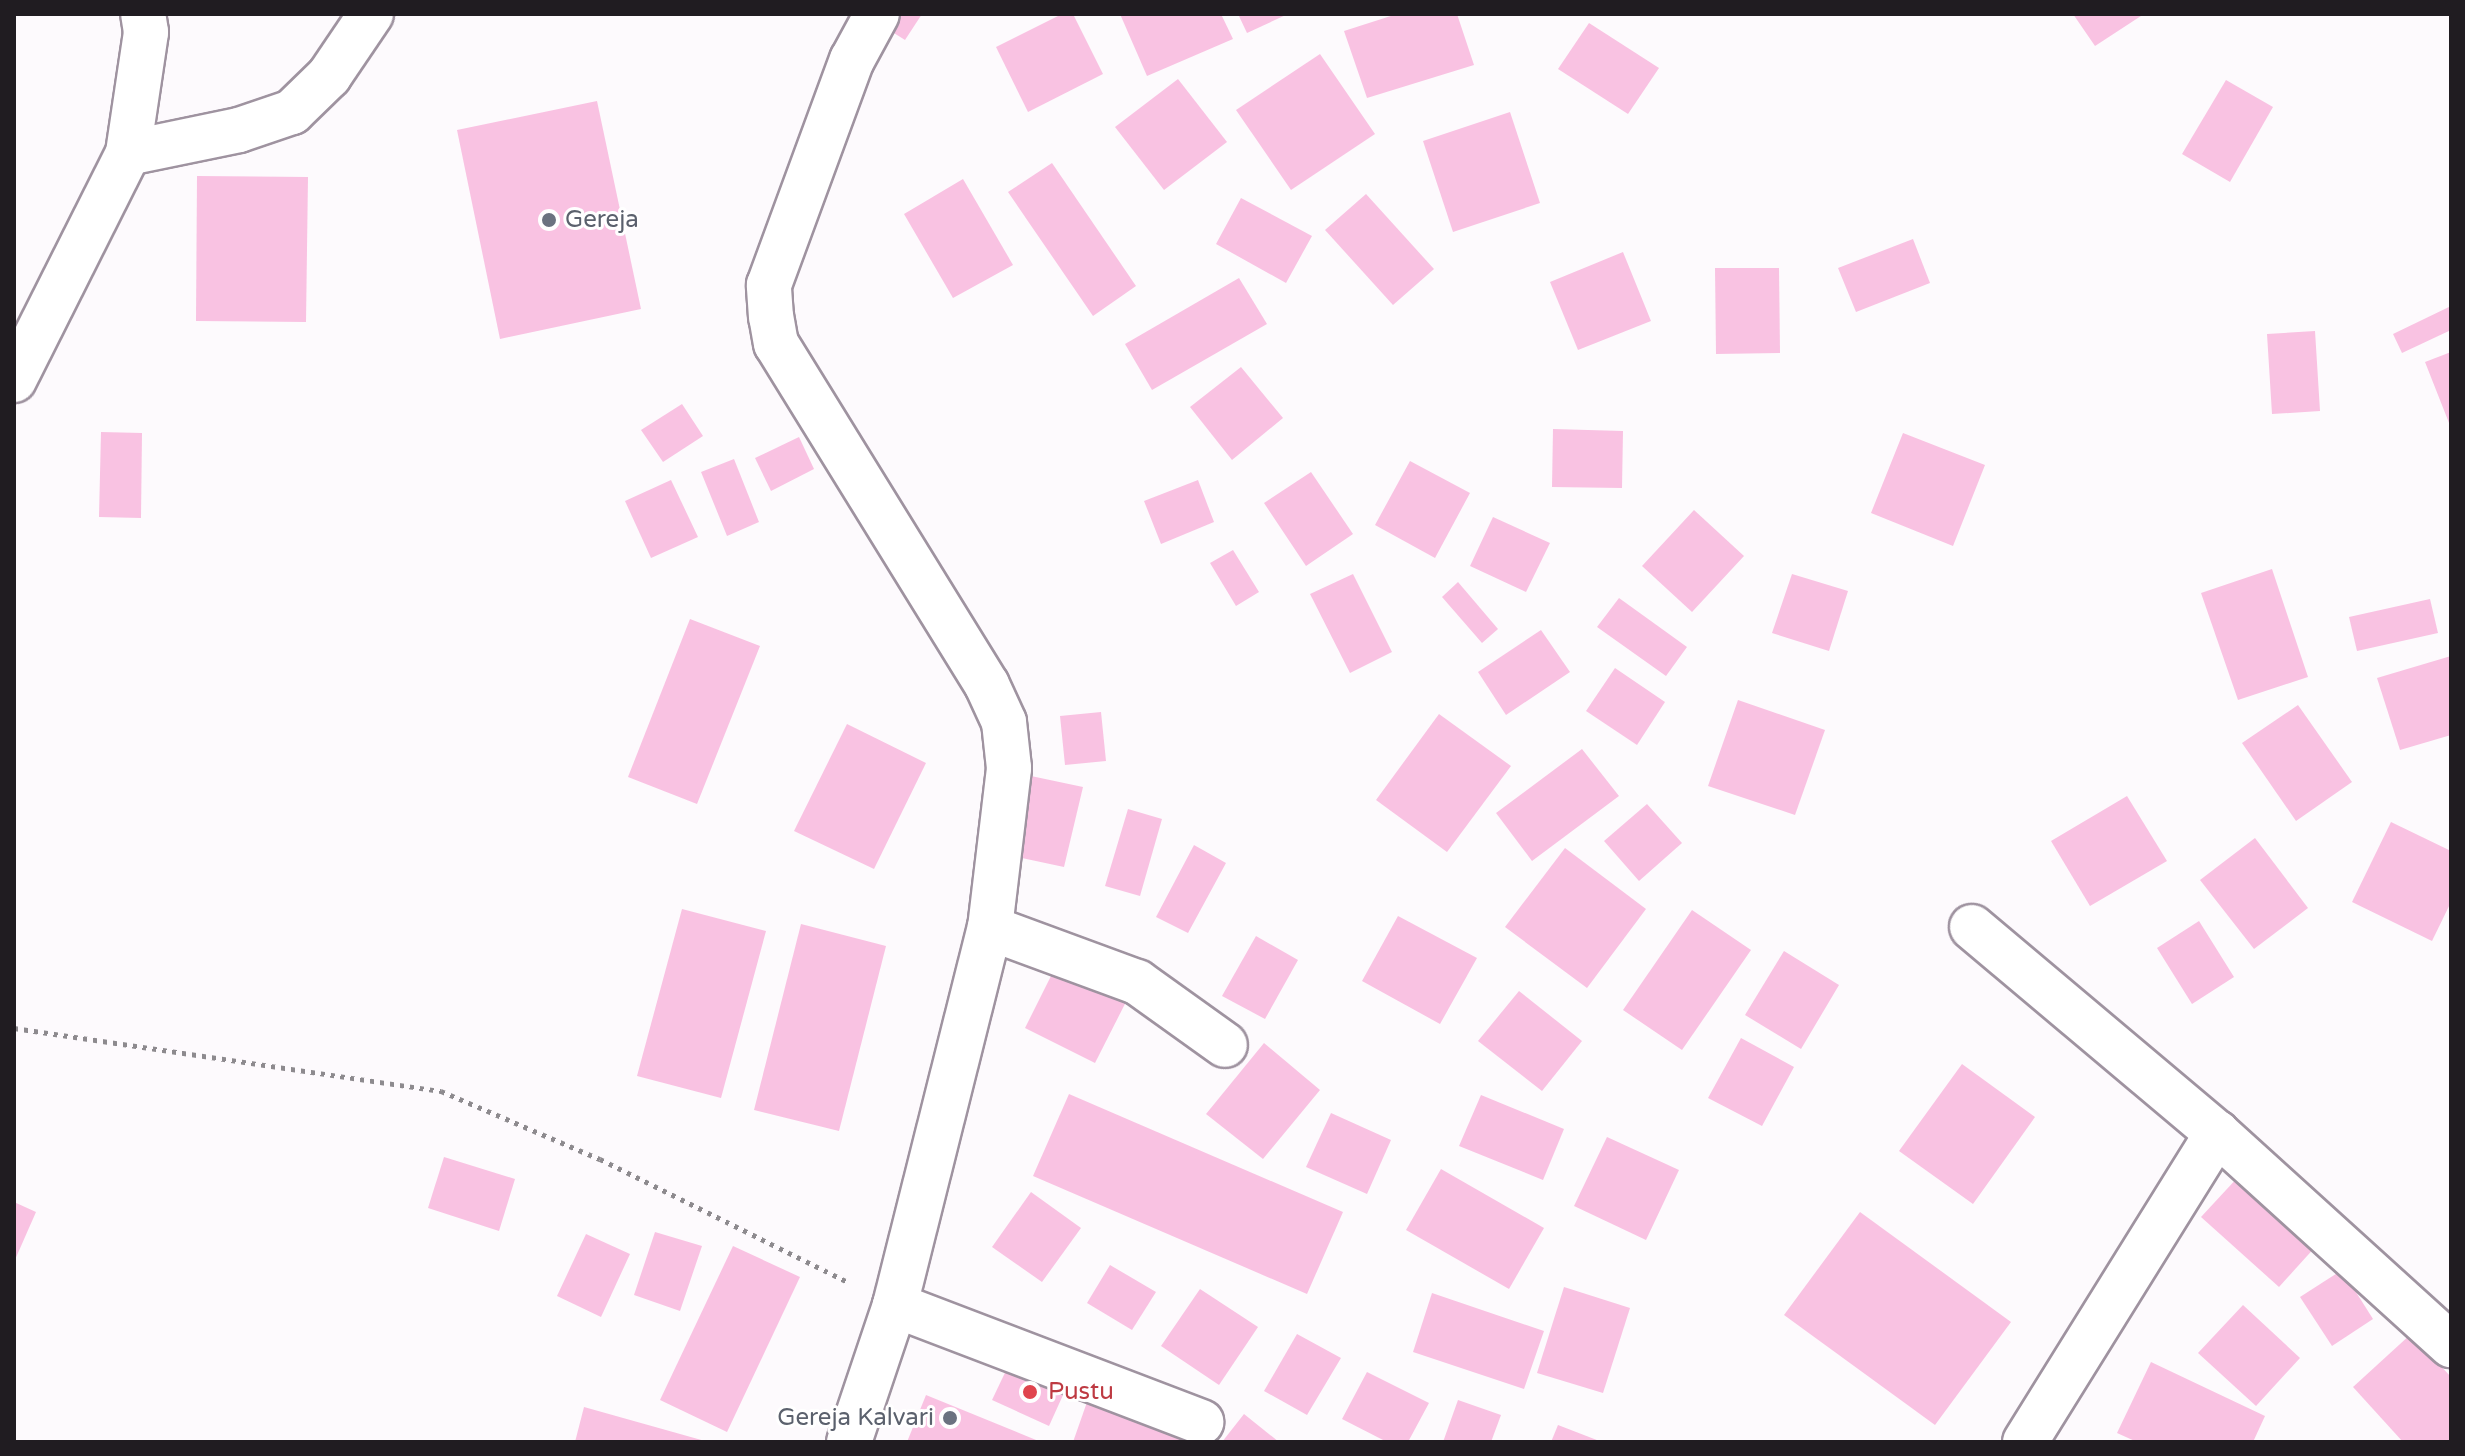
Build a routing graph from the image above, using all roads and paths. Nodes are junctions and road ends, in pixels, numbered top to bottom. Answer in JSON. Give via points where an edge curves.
{"nodes":[{"id":1,"x":143,"y":14,"type":"edge"},
{"id":2,"x":371,"y":14,"type":"edge"},
{"id":3,"x":877,"y":14,"type":"edge"},
{"id":4,"x":128,"y":153,"type":"junction"},
{"id":5,"x":14,"y":380,"type":"edge"},
{"id":6,"x":1972,"y":927,"type":"dead end"},
{"id":7,"x":990,"y":928,"type":"junction"},
{"id":8,"x":14,"y":1028,"type":"edge"},
{"id":9,"x":1225,"y":1045,"type":"dead end"},
{"id":10,"x":2217,"y":1133,"type":"junction"},
{"id":11,"x":895,"y":1305,"type":"junction"},
{"id":12,"x":2451,"y":1345,"type":"edge"},
{"id":13,"x":1201,"y":1422,"type":"dead end"},
{"id":14,"x":849,"y":1442,"type":"edge"},
{"id":15,"x":2025,"y":1442,"type":"edge"}],
"edges":[{"from":1,"to":4,"type":"street","via":[[146,32]]},
{"from":2,"to":4,"type":"street","via":[[329,76],[292,112],[239,130]]},
{"from":3,"to":7,"type":"street","via":[[852,60],[769,285],[771,317],[776,344],[987,685],[1004,722],[1009,768]]},
{"from":4,"to":5,"type":"street"},
{"from":6,"to":10,"type":"street"},
{"from":7,"to":9,"type":"street","via":[[1137,982]]},
{"from":7,"to":11,"type":"street"},
{"from":8,"to":11,"type":"path","via":[[441,1091],[600,1159]]},
{"from":10,"to":12,"type":"street"},
{"from":10,"to":15,"type":"street"},
{"from":11,"to":13,"type":"street"},
{"from":11,"to":14,"type":"street"}]}
